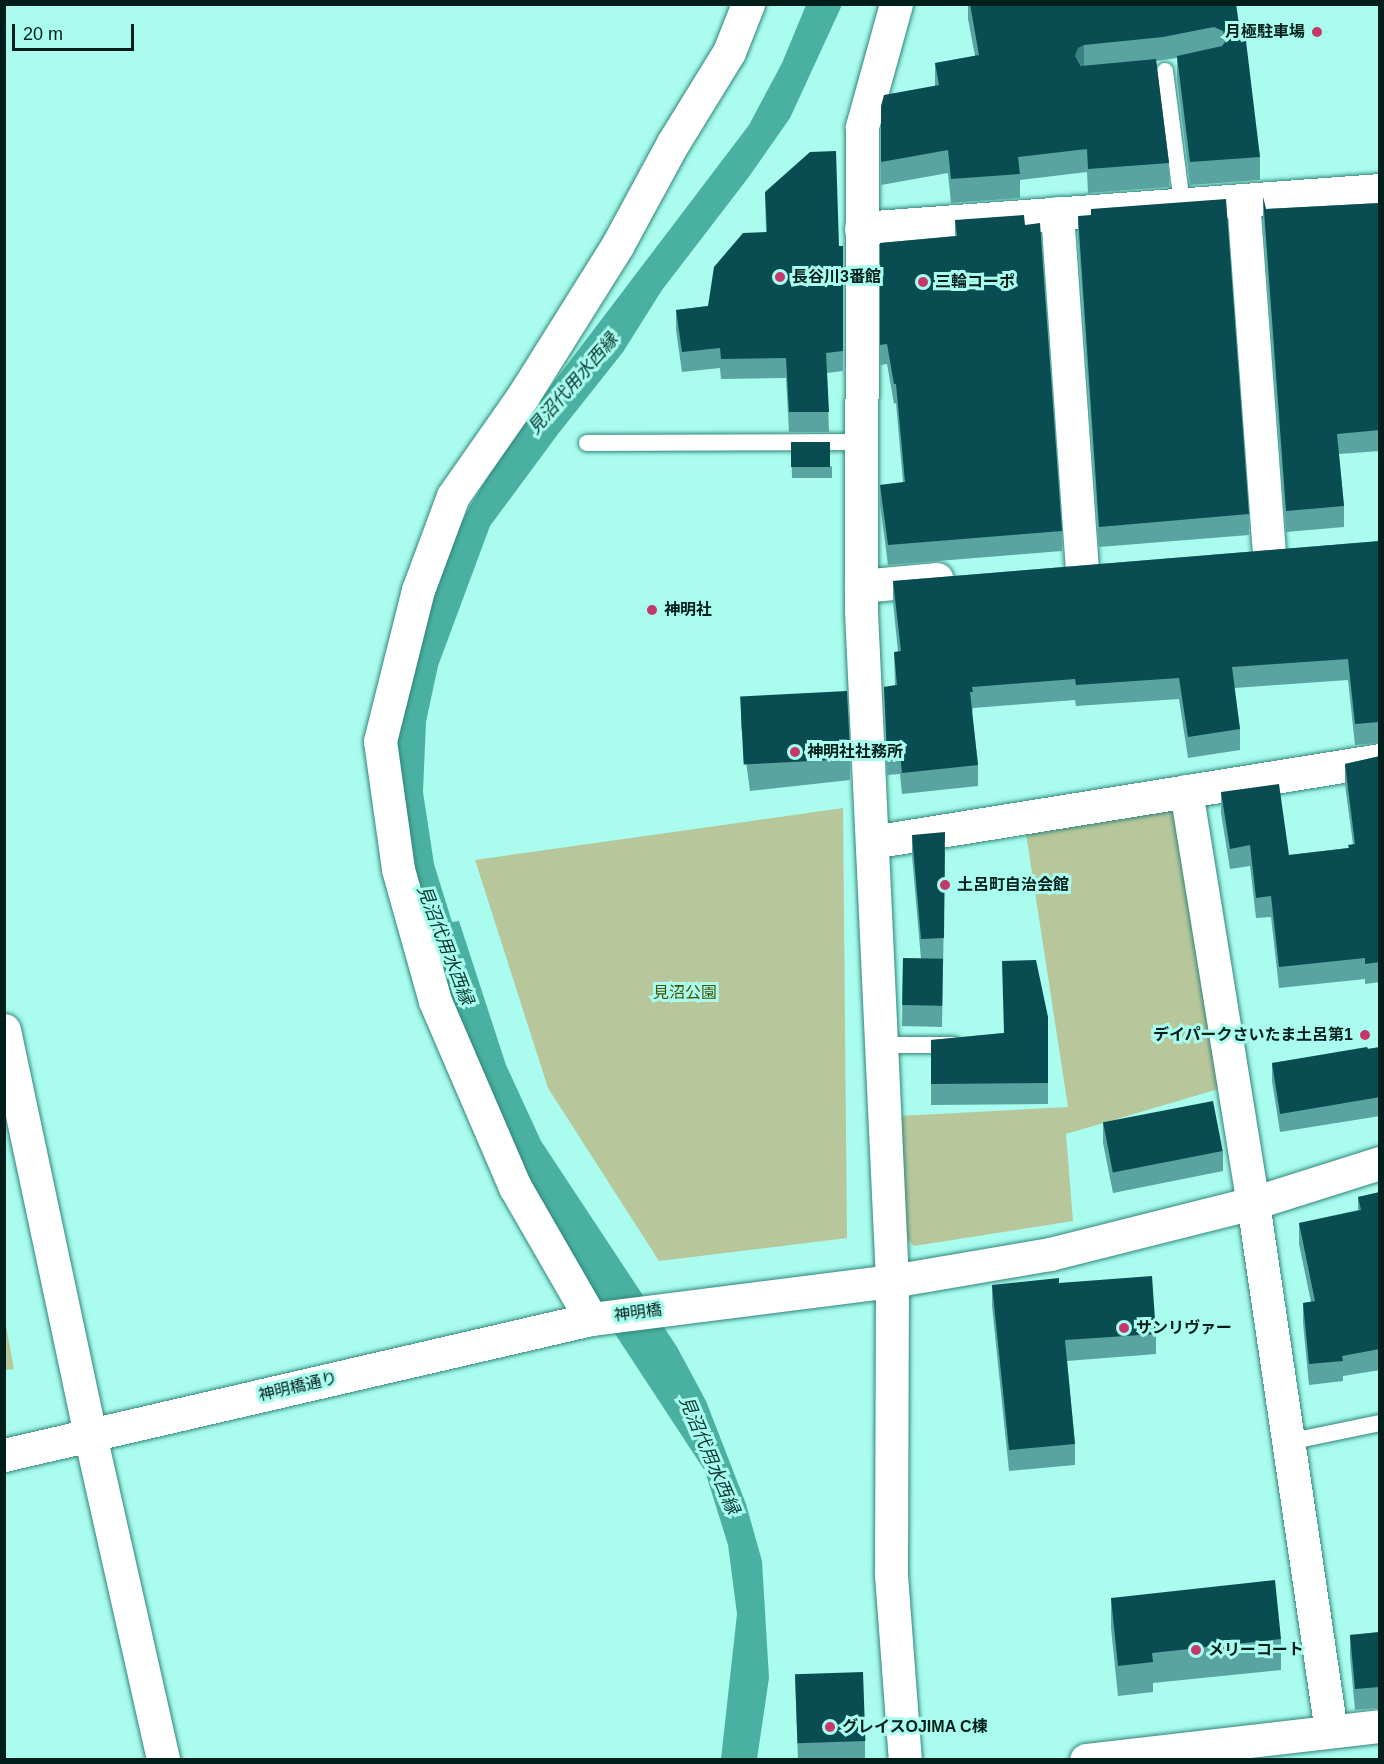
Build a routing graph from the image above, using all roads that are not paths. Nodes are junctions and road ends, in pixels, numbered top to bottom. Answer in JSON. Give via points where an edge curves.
{"nodes":[{"id":1,"x":748,"y":4,"type":"edge"},
{"id":2,"x":896,"y":4,"type":"edge"},
{"id":3,"x":1185,"y":67,"type":"edge"},
{"id":4,"x":1380,"y":190,"type":"edge"},
{"id":5,"x":1243,"y":200,"type":"junction"},
{"id":6,"x":1182,"y":204,"type":"junction"},
{"id":7,"x":1057,"y":213,"type":"junction"},
{"id":8,"x":861,"y":228,"type":"junction"},
{"id":9,"x":861,"y":442,"type":"junction"},
{"id":10,"x":587,"y":443,"type":"dead end"},
{"id":11,"x":1302,"y":549,"type":"edge"},
{"id":12,"x":1269,"y":552,"type":"junction"},
{"id":13,"x":1234,"y":555,"type":"edge"},
{"id":14,"x":1117,"y":564,"type":"edge"},
{"id":15,"x":1082,"y":567,"type":"junction"},
{"id":16,"x":1047,"y":570,"type":"edge"},
{"id":17,"x":965,"y":577,"type":"edge"},
{"id":18,"x":861,"y":586,"type":"junction"},
{"id":19,"x":1380,"y":760,"type":"edge"},
{"id":20,"x":1186,"y":791,"type":"junction"},
{"id":21,"x":872,"y":842,"type":"junction"},
{"id":22,"x":4,"y":1030,"type":"edge"},
{"id":23,"x":881,"y":1045,"type":"junction"},
{"id":24,"x":969,"y":1045,"type":"edge"},
{"id":25,"x":1380,"y":1163,"type":"edge"},
{"id":26,"x":1253,"y":1203,"type":"junction"},
{"id":27,"x":892,"y":1281,"type":"junction"},
{"id":28,"x":591,"y":1319,"type":"junction"},
{"id":29,"x":1380,"y":1424,"type":"edge"},
{"id":30,"x":90,"y":1435,"type":"junction"},
{"id":31,"x":1288,"y":1442,"type":"junction"},
{"id":32,"x":4,"y":1455,"type":"edge"},
{"id":33,"x":1380,"y":1726,"type":"edge"},
{"id":34,"x":1330,"y":1731,"type":"junction"},
{"id":35,"x":163,"y":1760,"type":"edge"},
{"id":36,"x":905,"y":1760,"type":"edge"},
{"id":37,"x":1086,"y":1760,"type":"edge"}],
"edges":[{"from":1,"to":28,"type":"street","via":[[729,52],[616,246],[523,396],[453,496],[418,590],[380,741],[398,869],[435,1001],[515,1187]]},
{"from":2,"to":8,"type":"street","via":[[862,127]]},
{"from":3,"to":6,"type":"lane","via":[[1159,72]]},
{"from":4,"to":5,"type":"street"},
{"from":5,"to":6,"type":"street"},
{"from":5,"to":12,"type":"street"},
{"from":6,"to":7,"type":"street"},
{"from":7,"to":8,"type":"street"},
{"from":7,"to":15,"type":"street"},
{"from":8,"to":9,"type":"street"},
{"from":9,"to":10,"type":"lane"},
{"from":9,"to":18,"type":"street"},
{"from":11,"to":12,"type":"street"},
{"from":12,"to":13,"type":"street"},
{"from":14,"to":15,"type":"street"},
{"from":15,"to":16,"type":"street"},
{"from":17,"to":18,"type":"street"},
{"from":18,"to":21,"type":"street"},
{"from":19,"to":20,"type":"street"},
{"from":20,"to":21,"type":"street"},
{"from":20,"to":26,"type":"street"},
{"from":21,"to":23,"type":"street"},
{"from":22,"to":30,"type":"street"},
{"from":23,"to":24,"type":"lane"},
{"from":23,"to":27,"type":"street"},
{"from":25,"to":26,"type":"street","name":"神明橋"},
{"from":26,"to":27,"type":"street","name":"神明橋","via":[[1050,1254]]},
{"from":26,"to":31,"type":"street"},
{"from":27,"to":28,"type":"street","name":"神明橋"},
{"from":27,"to":36,"type":"street","via":[[891,1575]]},
{"from":28,"to":30,"type":"street","name":"神明橋通り"},
{"from":29,"to":31,"type":"lane"},
{"from":30,"to":32,"type":"street","name":"神明橋通り"},
{"from":30,"to":35,"type":"street"},
{"from":31,"to":34,"type":"street"},
{"from":33,"to":34,"type":"street"},
{"from":34,"to":37,"type":"street"}]}
